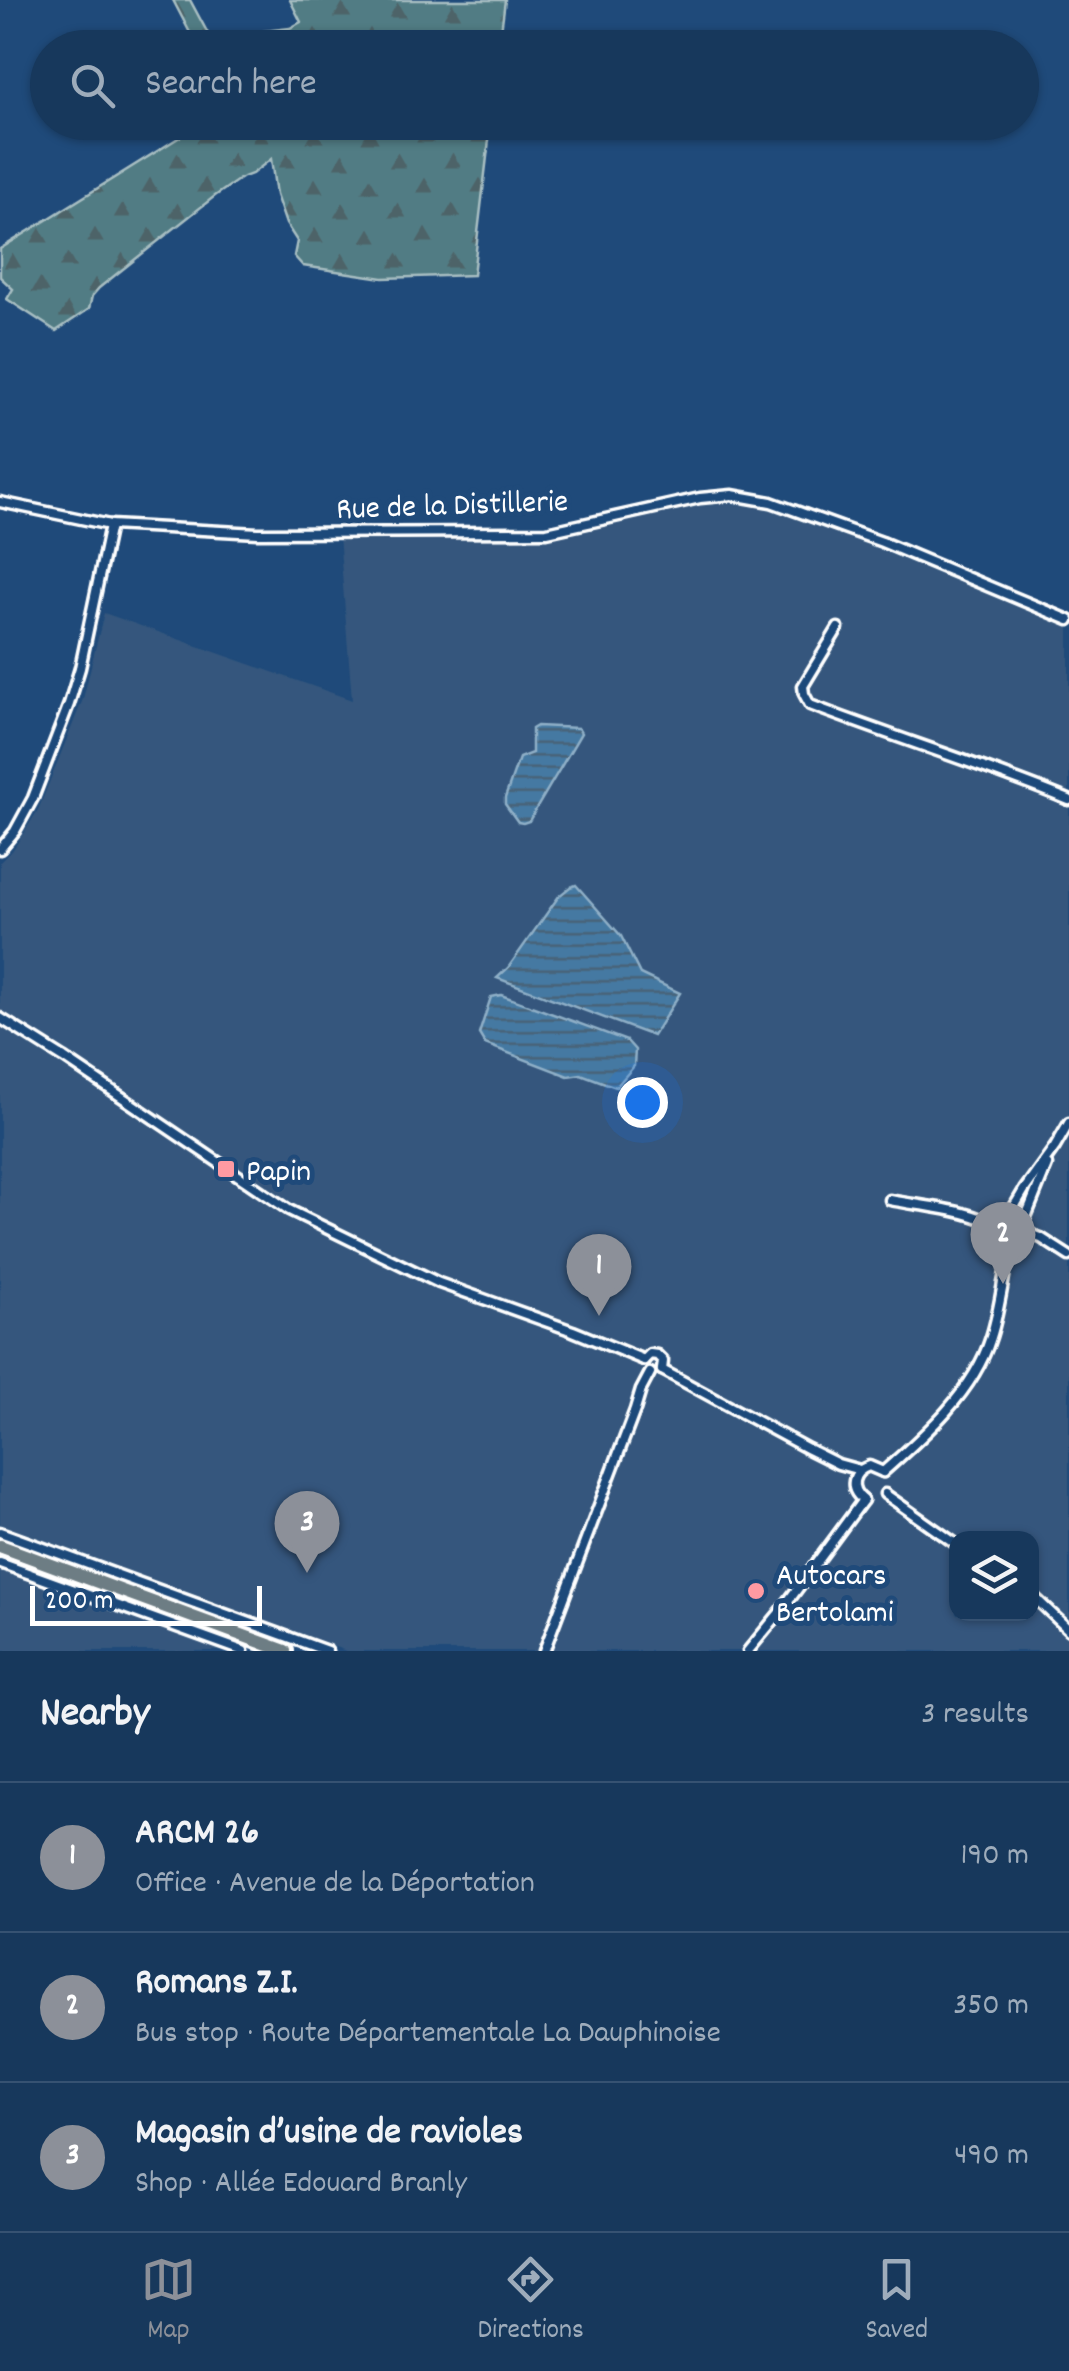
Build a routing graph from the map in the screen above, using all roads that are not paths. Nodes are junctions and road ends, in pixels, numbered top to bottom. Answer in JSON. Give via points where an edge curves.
{"nodes":[{"id":1,"x":0,"y":502,"type":"edge"},
{"id":2,"x":110,"y":525,"type":"junction"},
{"id":3,"x":1069,"y":620,"type":"edge"},
{"id":4,"x":838,"y":628,"type":"dead end"},
{"id":5,"x":1069,"y":800,"type":"edge"},
{"id":6,"x":0,"y":849,"type":"edge"},
{"id":7,"x":0,"y":1018,"type":"edge"},
{"id":8,"x":1069,"y":1123,"type":"edge"},
{"id":9,"x":1055,"y":1147,"type":"junction"},
{"id":10,"x":890,"y":1200,"type":"dead end"},
{"id":11,"x":1008,"y":1220,"type":"junction"},
{"id":12,"x":1024,"y":1222,"type":"junction"},
{"id":13,"x":1002,"y":1228,"type":"junction"},
{"id":14,"x":1020,"y":1240,"type":"junction"},
{"id":15,"x":1069,"y":1256,"type":"edge"},
{"id":16,"x":644,"y":1360,"type":"junction"},
{"id":17,"x":662,"y":1370,"type":"junction"},
{"id":18,"x":650,"y":1373,"type":"junction"},
{"id":19,"x":838,"y":1464,"type":"junction"},
{"id":20,"x":860,"y":1470,"type":"junction"},
{"id":21,"x":883,"y":1472,"type":"junction"},
{"id":22,"x":854,"y":1480,"type":"junction"},
{"id":23,"x":885,"y":1494,"type":"junction"},
{"id":24,"x":863,"y":1500,"type":"junction"},
{"id":25,"x":0,"y":1532,"type":"edge"},
{"id":26,"x":949,"y":1539,"type":"edge"},
{"id":27,"x":0,"y":1546,"type":"edge"},
{"id":28,"x":0,"y":1562,"type":"edge"},
{"id":29,"x":1039,"y":1602,"type":"edge"},
{"id":30,"x":1069,"y":1630,"type":"edge"},
{"id":31,"x":243,"y":1651,"type":"edge"},
{"id":32,"x":285,"y":1651,"type":"edge"},
{"id":33,"x":327,"y":1651,"type":"edge"},
{"id":34,"x":544,"y":1651,"type":"edge"},
{"id":35,"x":748,"y":1651,"type":"edge"}],
"edges":[{"from":1,"to":2,"type":"street","name":"Rue de la Distillerie"},
{"from":2,"to":3,"type":"street","name":"Rue de la Distillerie","via":[[258,534],[547,532],[732,495],[882,542]]},
{"from":2,"to":6,"type":"street","via":[[69,704],[33,798]]},
{"from":4,"to":5,"type":"street","via":[[803,686],[810,705]]},
{"from":7,"to":16,"type":"street","via":[[288,1210],[439,1283]]},
{"from":8,"to":9,"type":"street"},
{"from":9,"to":11,"type":"street"},
{"from":9,"to":12,"type":"street"},
{"from":10,"to":13,"type":"street"},
{"from":11,"to":12,"type":"street"},
{"from":11,"to":13,"type":"street"},
{"from":12,"to":14,"type":"street"},
{"from":13,"to":14,"type":"street","via":[[1002,1236]]},
{"from":14,"to":15,"type":"street","via":[[1042,1238]]},
{"from":14,"to":21,"type":"street","via":[[982,1358],[935,1423]]},
{"from":16,"to":17,"type":"street","via":[[657,1354]]},
{"from":16,"to":18,"type":"street"},
{"from":17,"to":18,"type":"street"},
{"from":17,"to":19,"type":"street"},
{"from":18,"to":34,"type":"street"},
{"from":19,"to":20,"type":"street"},
{"from":19,"to":22,"type":"street"},
{"from":20,"to":21,"type":"street"},
{"from":20,"to":22,"type":"street"},
{"from":21,"to":23,"type":"street"},
{"from":22,"to":24,"type":"street"},
{"from":23,"to":24,"type":"street"},
{"from":23,"to":26,"type":"street"},
{"from":24,"to":35,"type":"street"},
{"from":25,"to":33,"type":"street"},
{"from":27,"to":32,"type":"main road"},
{"from":28,"to":31,"type":"street"},
{"from":29,"to":30,"type":"street"}]}
